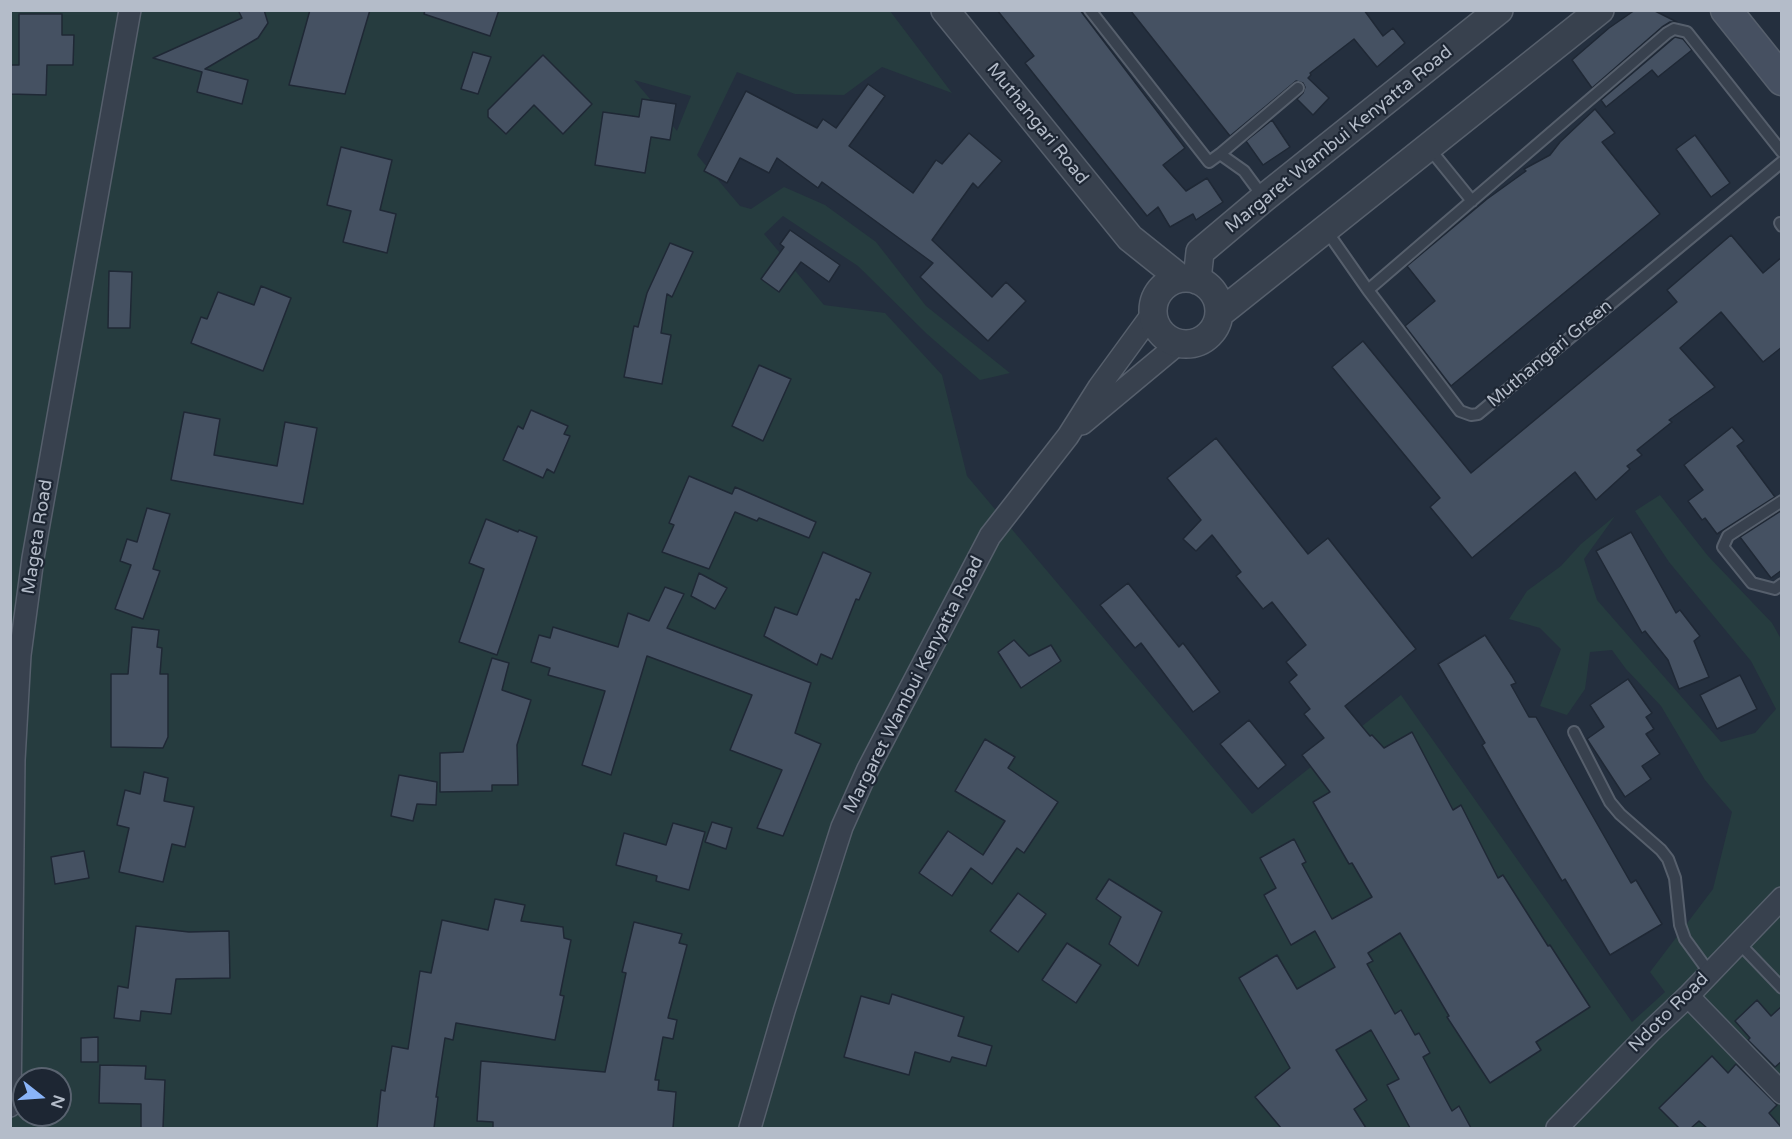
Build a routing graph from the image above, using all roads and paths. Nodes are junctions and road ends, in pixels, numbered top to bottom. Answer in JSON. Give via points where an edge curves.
{"nodes":[{"id":1,"x":130,"y":10,"type":"edge"},
{"id":2,"x":945,"y":10,"type":"edge"},
{"id":3,"x":1090,"y":10,"type":"edge"},
{"id":4,"x":1499,"y":10,"type":"edge"},
{"id":5,"x":1600,"y":10,"type":"edge"},
{"id":6,"x":1735,"y":14,"type":"edge"},
{"id":7,"x":1782,"y":80,"type":"edge"},
{"id":8,"x":1298,"y":88,"type":"dead end"},
{"id":9,"x":1428,"y":148,"type":"junction"},
{"id":10,"x":1782,"y":152,"type":"edge"},
{"id":11,"x":1220,"y":154,"type":"junction"},
{"id":12,"x":1782,"y":162,"type":"edge"},
{"id":13,"x":1264,"y":198,"type":"junction"},
{"id":14,"x":1472,"y":201,"type":"junction"},
{"id":15,"x":1326,"y":230,"type":"junction"},
{"id":16,"x":1130,"y":238,"type":"junction"},
{"id":17,"x":1189,"y":279,"type":"junction"},
{"id":18,"x":1368,"y":290,"type":"junction"},
{"id":19,"x":1155,"y":304,"type":"junction"},
{"id":20,"x":1219,"y":314,"type":"junction"},
{"id":21,"x":1178,"y":344,"type":"junction"},
{"id":22,"x":1068,"y":436,"type":"junction"},
{"id":23,"x":1782,"y":501,"type":"edge"},
{"id":24,"x":1782,"y":584,"type":"edge"},
{"id":25,"x":1574,"y":732,"type":"dead end"},
{"id":26,"x":1782,"y":898,"type":"edge"},
{"id":27,"x":1738,"y":942,"type":"junction"},
{"id":28,"x":1709,"y":972,"type":"junction"},
{"id":29,"x":1782,"y":988,"type":"edge"},
{"id":30,"x":1688,"y":996,"type":"junction"},
{"id":31,"x":1782,"y":1093,"type":"edge"},
{"id":32,"x":10,"y":1106,"type":"edge"},
{"id":33,"x":750,"y":1128,"type":"edge"},
{"id":34,"x":1557,"y":1128,"type":"edge"}],
"edges":[{"from":1,"to":32,"type":"street","name":"Mageta Road","via":[[33,558],[20,656],[14,760]]},
{"from":2,"to":16,"type":"street","name":"Muthangari Road"},
{"from":3,"to":11,"type":"lane","via":[[1209,162]]},
{"from":4,"to":13,"type":"street","name":"Margaret Wambui Kenyatta Road"},
{"from":5,"to":9,"type":"street"},
{"from":6,"to":7,"type":"main road"},
{"from":8,"to":11,"type":"lane"},
{"from":9,"to":14,"type":"lane"},
{"from":9,"to":15,"type":"street"},
{"from":10,"to":14,"type":"lane","via":[[1687,32],[1674,29]]},
{"from":11,"to":13,"type":"lane","via":[[1244,171]]},
{"from":12,"to":18,"type":"lane","name":"Muthangari Green","via":[[1478,414],[1471,416],[1461,411]]},
{"from":13,"to":17,"type":"street","name":"Margaret Wambui Kenyatta Road","via":[[1200,252]]},
{"from":14,"to":18,"type":"lane"},
{"from":15,"to":18,"type":"lane","name":"Muthangari Green"},
{"from":15,"to":20,"type":"street"},
{"from":16,"to":17,"type":"street","name":"Muthangari Road"},
{"from":16,"to":19,"type":"street","name":"Muthangari Road"},
{"from":17,"to":19,"type":"street","via":[[1167,284]]},
{"from":17,"to":20,"type":"street","via":[[1205,284],[1216,297]]},
{"from":19,"to":21,"type":"street","via":[[1155,323],[1160,332]]},
{"from":19,"to":22,"type":"street","name":"Margaret Wambui Kenyatta Road"},
{"from":20,"to":21,"type":"street","via":[[1208,336],[1194,344]]},
{"from":21,"to":22,"type":"street","name":"Margaret Wambui Kenyatta Road"},
{"from":22,"to":33,"type":"street","name":"Margaret Wambui Kenyatta Road","via":[[990,536],[868,769],[842,826]]},
{"from":23,"to":24,"type":"lane","via":[[1728,536],[1723,547],[1752,583],[1775,589]]},
{"from":25,"to":28,"type":"lane","via":[[1610,802],[1668,859],[1675,878],[1682,932]]},
{"from":26,"to":27,"type":"street","name":"Ndoto Road"},
{"from":27,"to":28,"type":"street","name":"Ndoto Road"},
{"from":27,"to":29,"type":"lane"},
{"from":28,"to":30,"type":"street","name":"Ndoto Road"},
{"from":30,"to":31,"type":"street"},
{"from":30,"to":34,"type":"street","name":"Ndoto Road"}]}
